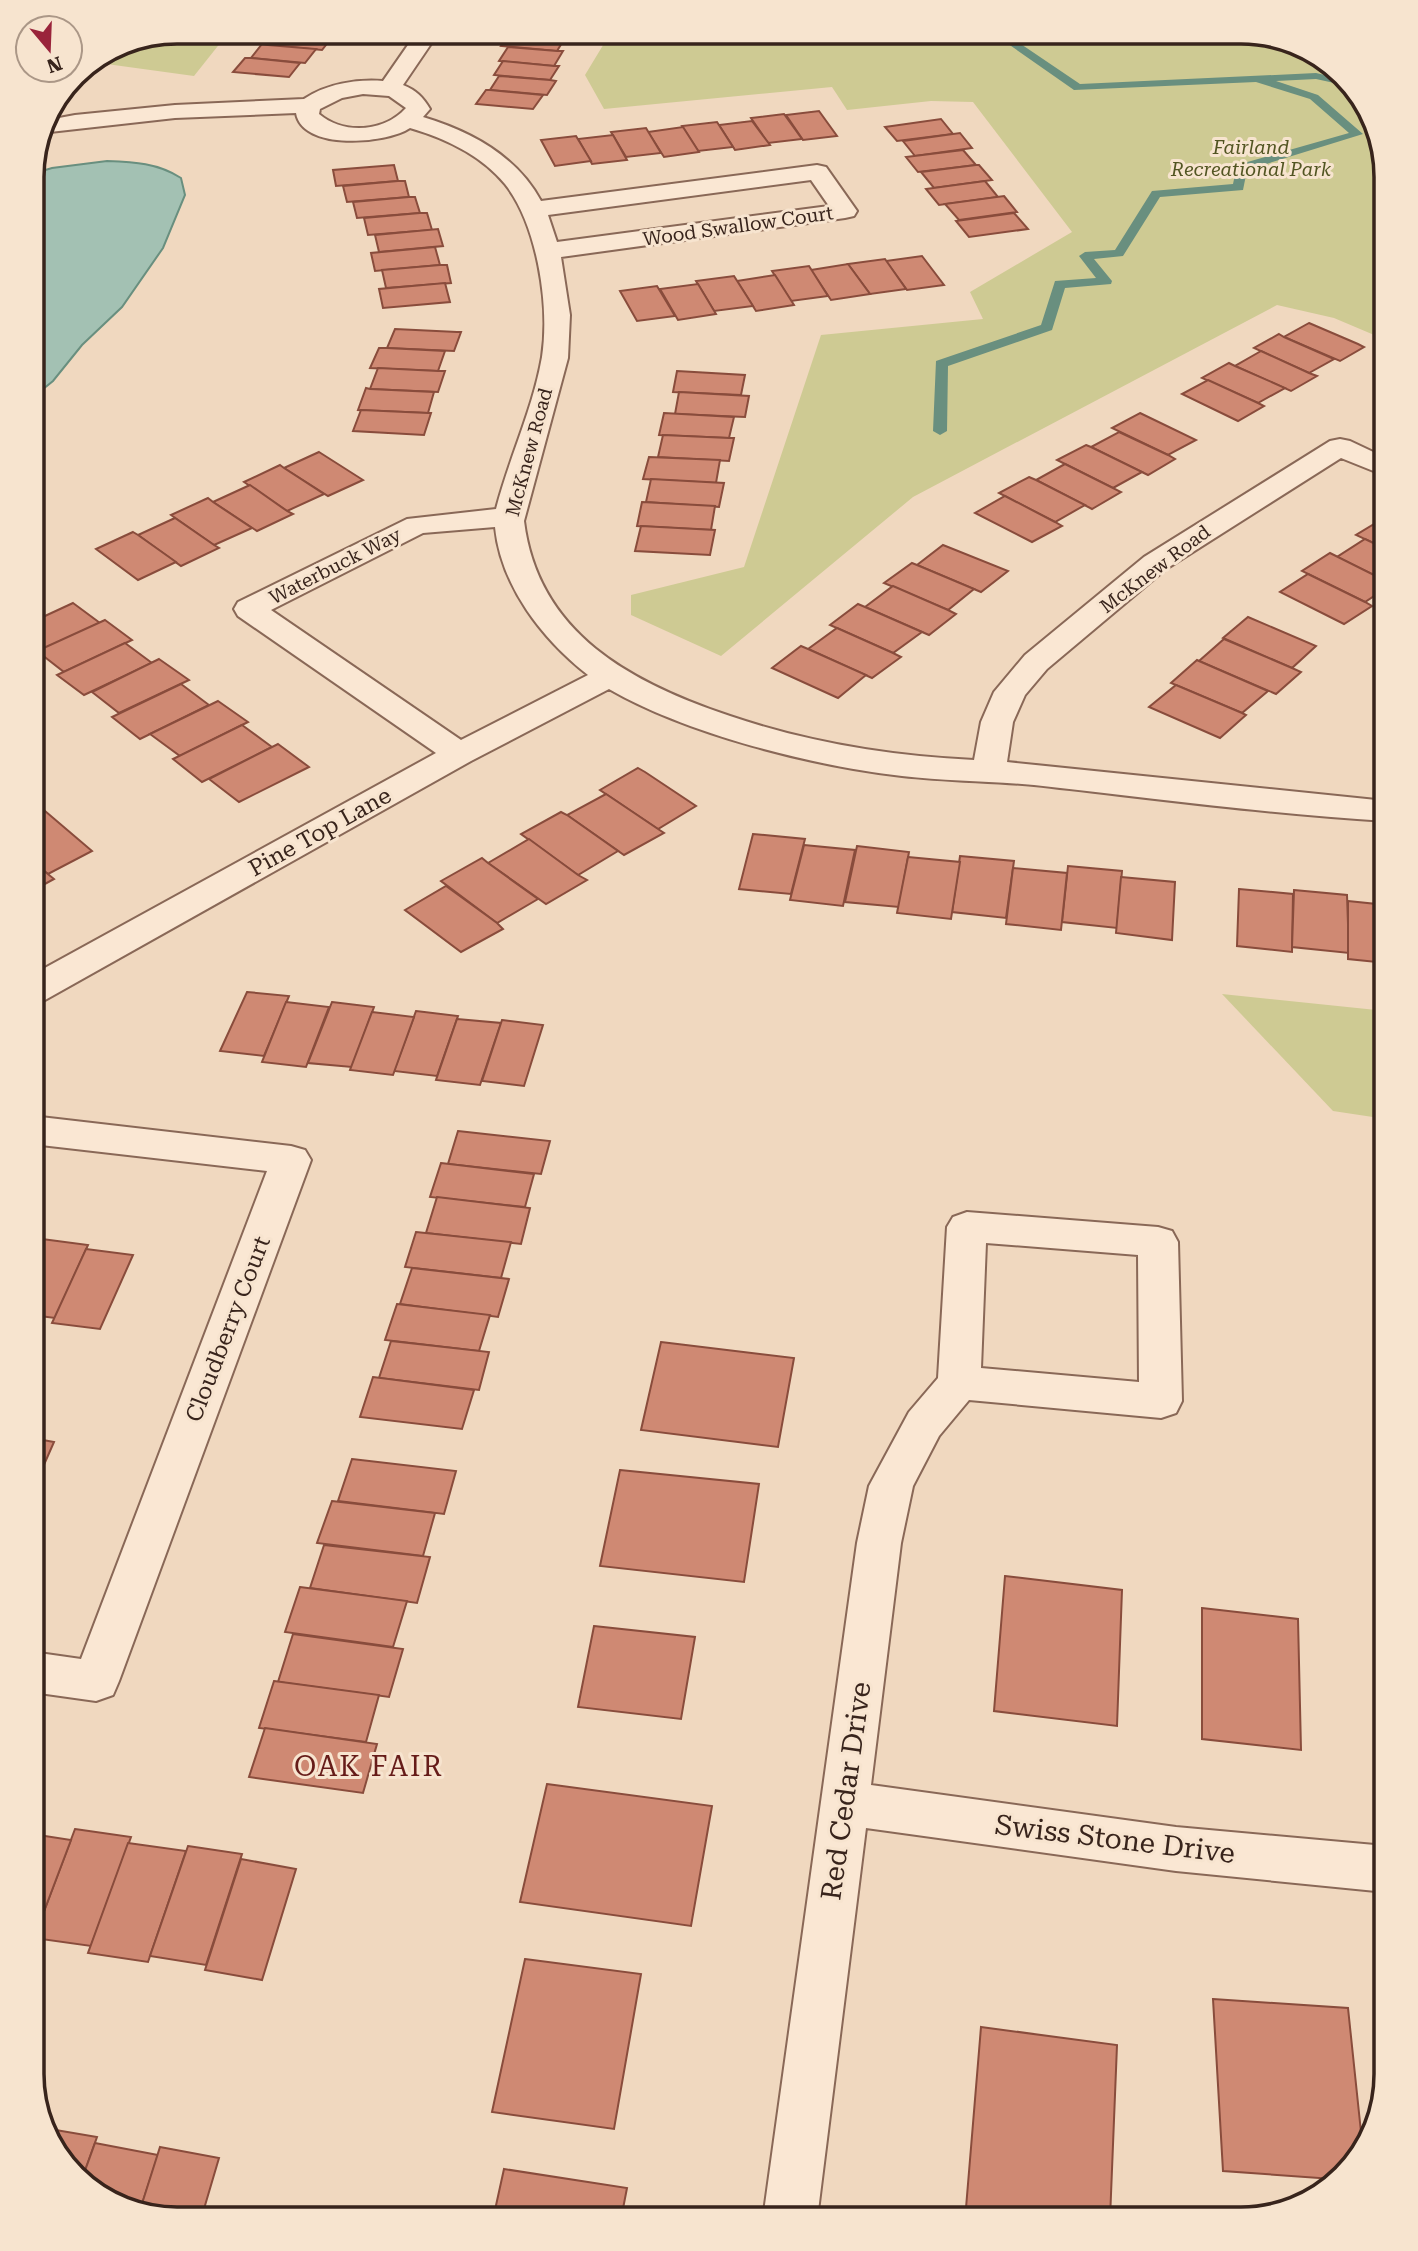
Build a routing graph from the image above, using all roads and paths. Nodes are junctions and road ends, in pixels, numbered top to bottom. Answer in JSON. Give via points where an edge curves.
{"nodes":[{"id":1,"x":420,"y":44,"type":"edge"},
{"id":2,"x":390,"y":88,"type":"junction"},
{"id":3,"x":309,"y":106,"type":"junction"},
{"id":4,"x":410,"y":121,"type":"junction"},
{"id":5,"x":55,"y":124,"type":"edge"},
{"id":6,"x":531,"y":210,"type":"junction"},
{"id":7,"x":547,"y":251,"type":"junction"},
{"id":8,"x":1374,"y":462,"type":"edge"},
{"id":9,"x":508,"y":517,"type":"junction"},
{"id":10,"x":610,"y":676,"type":"junction"},
{"id":11,"x":459,"y":754,"type":"junction"},
{"id":12,"x":989,"y":771,"type":"junction"},
{"id":13,"x":1374,"y":810,"type":"edge"},
{"id":14,"x":44,"y":984,"type":"edge"},
{"id":15,"x":44,"y":1131,"type":"edge"},
{"id":16,"x":959,"y":1384,"type":"junction"},
{"id":17,"x":44,"y":1674,"type":"edge"},
{"id":18,"x":844,"y":1803,"type":"junction"},
{"id":19,"x":1374,"y":1868,"type":"edge"},
{"id":20,"x":792,"y":2207,"type":"edge"}],
"edges":[{"from":1,"to":2,"type":"street"},
{"from":2,"to":3,"type":"street","via":[[341,90]]},
{"from":2,"to":4,"type":"street","via":[[414,100],[418,109]]},
{"from":3,"to":4,"type":"street","via":[[307,116],[316,125],[346,134],[368,134]]},
{"from":3,"to":5,"type":"street","via":[[221,106]]},
{"from":4,"to":6,"type":"street","name":"McKnew Road","via":[[471,144],[495,160],[516,180]]},
{"from":6,"to":7,"type":"street","name":"McKnew Road"},
{"from":6,"to":7,"type":"street","name":"Wood Swallow Court","via":[[817,172],[845,211]]},
{"from":7,"to":9,"type":"street","name":"McKnew Road","via":[[558,310],[555,357]]},
{"from":8,"to":12,"type":"street","name":"McKnew Road","via":[[1340,447],[1155,564],[1036,663],[1010,692],[997,722]]},
{"from":9,"to":10,"type":"street","name":"McKnew Road","via":[[512,554],[530,590],[560,632]]},
{"from":9,"to":11,"type":"street","name":"Waterbuck Way","via":[[417,525],[249,609]]},
{"from":10,"to":11,"type":"street","name":"Pine Top Lane"},
{"from":10,"to":12,"type":"street","name":"McKnew Road","via":[[668,706],[819,753],[904,766]]},
{"from":11,"to":14,"type":"street","name":"Pine Top Lane"},
{"from":12,"to":13,"type":"street","name":"McKnew Road"},
{"from":15,"to":17,"type":"street","name":"Cloudberry Court","via":[[291,1160],[96,1681]]},
{"from":16,"to":16,"type":"street","via":[[1161,1401],[1158,1242],[967,1227]]},
{"from":16,"to":18,"type":"street","name":"Red Cedar Drive","via":[[924,1424],[891,1486],[879,1543]]},
{"from":18,"to":19,"type":"street","name":"Swiss Stone Drive","via":[[1176,1849]]},
{"from":18,"to":20,"type":"street","name":"Red Cedar Drive"}]}
